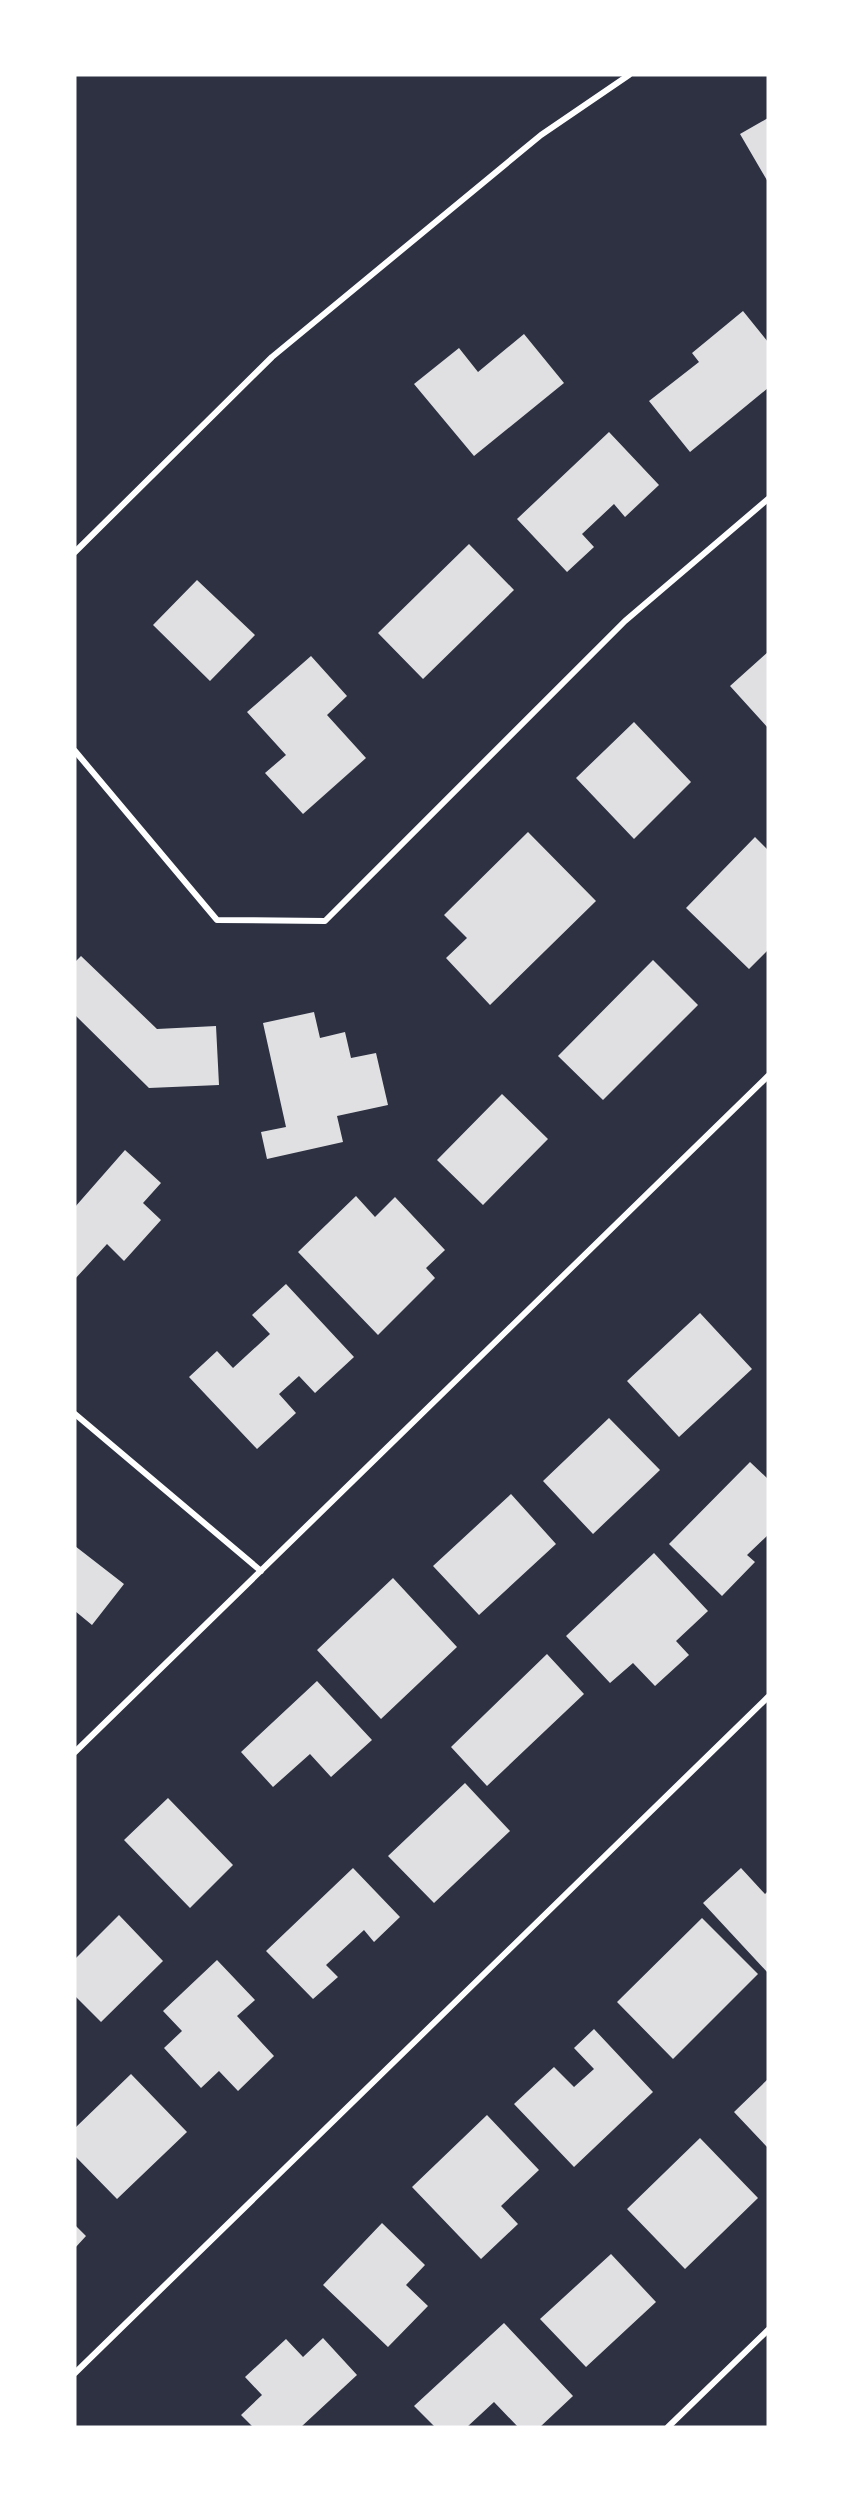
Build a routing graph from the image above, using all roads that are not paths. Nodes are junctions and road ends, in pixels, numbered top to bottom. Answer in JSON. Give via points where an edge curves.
{"nodes":[{"id":1,"x":629,"y":75,"type":"edge"},
{"id":2,"x":768,"y":499,"type":"edge"},
{"id":3,"x":75,"y":552,"type":"edge"},
{"id":4,"x":75,"y":751,"type":"edge"},
{"id":5,"x":768,"y":1076,"type":"edge"},
{"id":6,"x":75,"y":1414,"type":"edge"},
{"id":7,"x":261,"y":1571,"type":"junction"},
{"id":8,"x":768,"y":1697,"type":"edge"},
{"id":9,"x":75,"y":1752,"type":"edge"},
{"id":10,"x":768,"y":2330,"type":"edge"},
{"id":11,"x":75,"y":2373,"type":"edge"},
{"id":12,"x":668,"y":2427,"type":"edge"}],
"edges":[{"from":1,"to":3,"type":"street","via":[[542,135],[272,357]]},
{"from":2,"to":4,"type":"street","via":[[625,621],[325,921],[217,920]]},
{"from":5,"to":7,"type":"street"},
{"from":6,"to":7,"type":"street"},
{"from":7,"to":9,"type":"street"},
{"from":8,"to":11,"type":"street"},
{"from":10,"to":12,"type":"street"}]}
